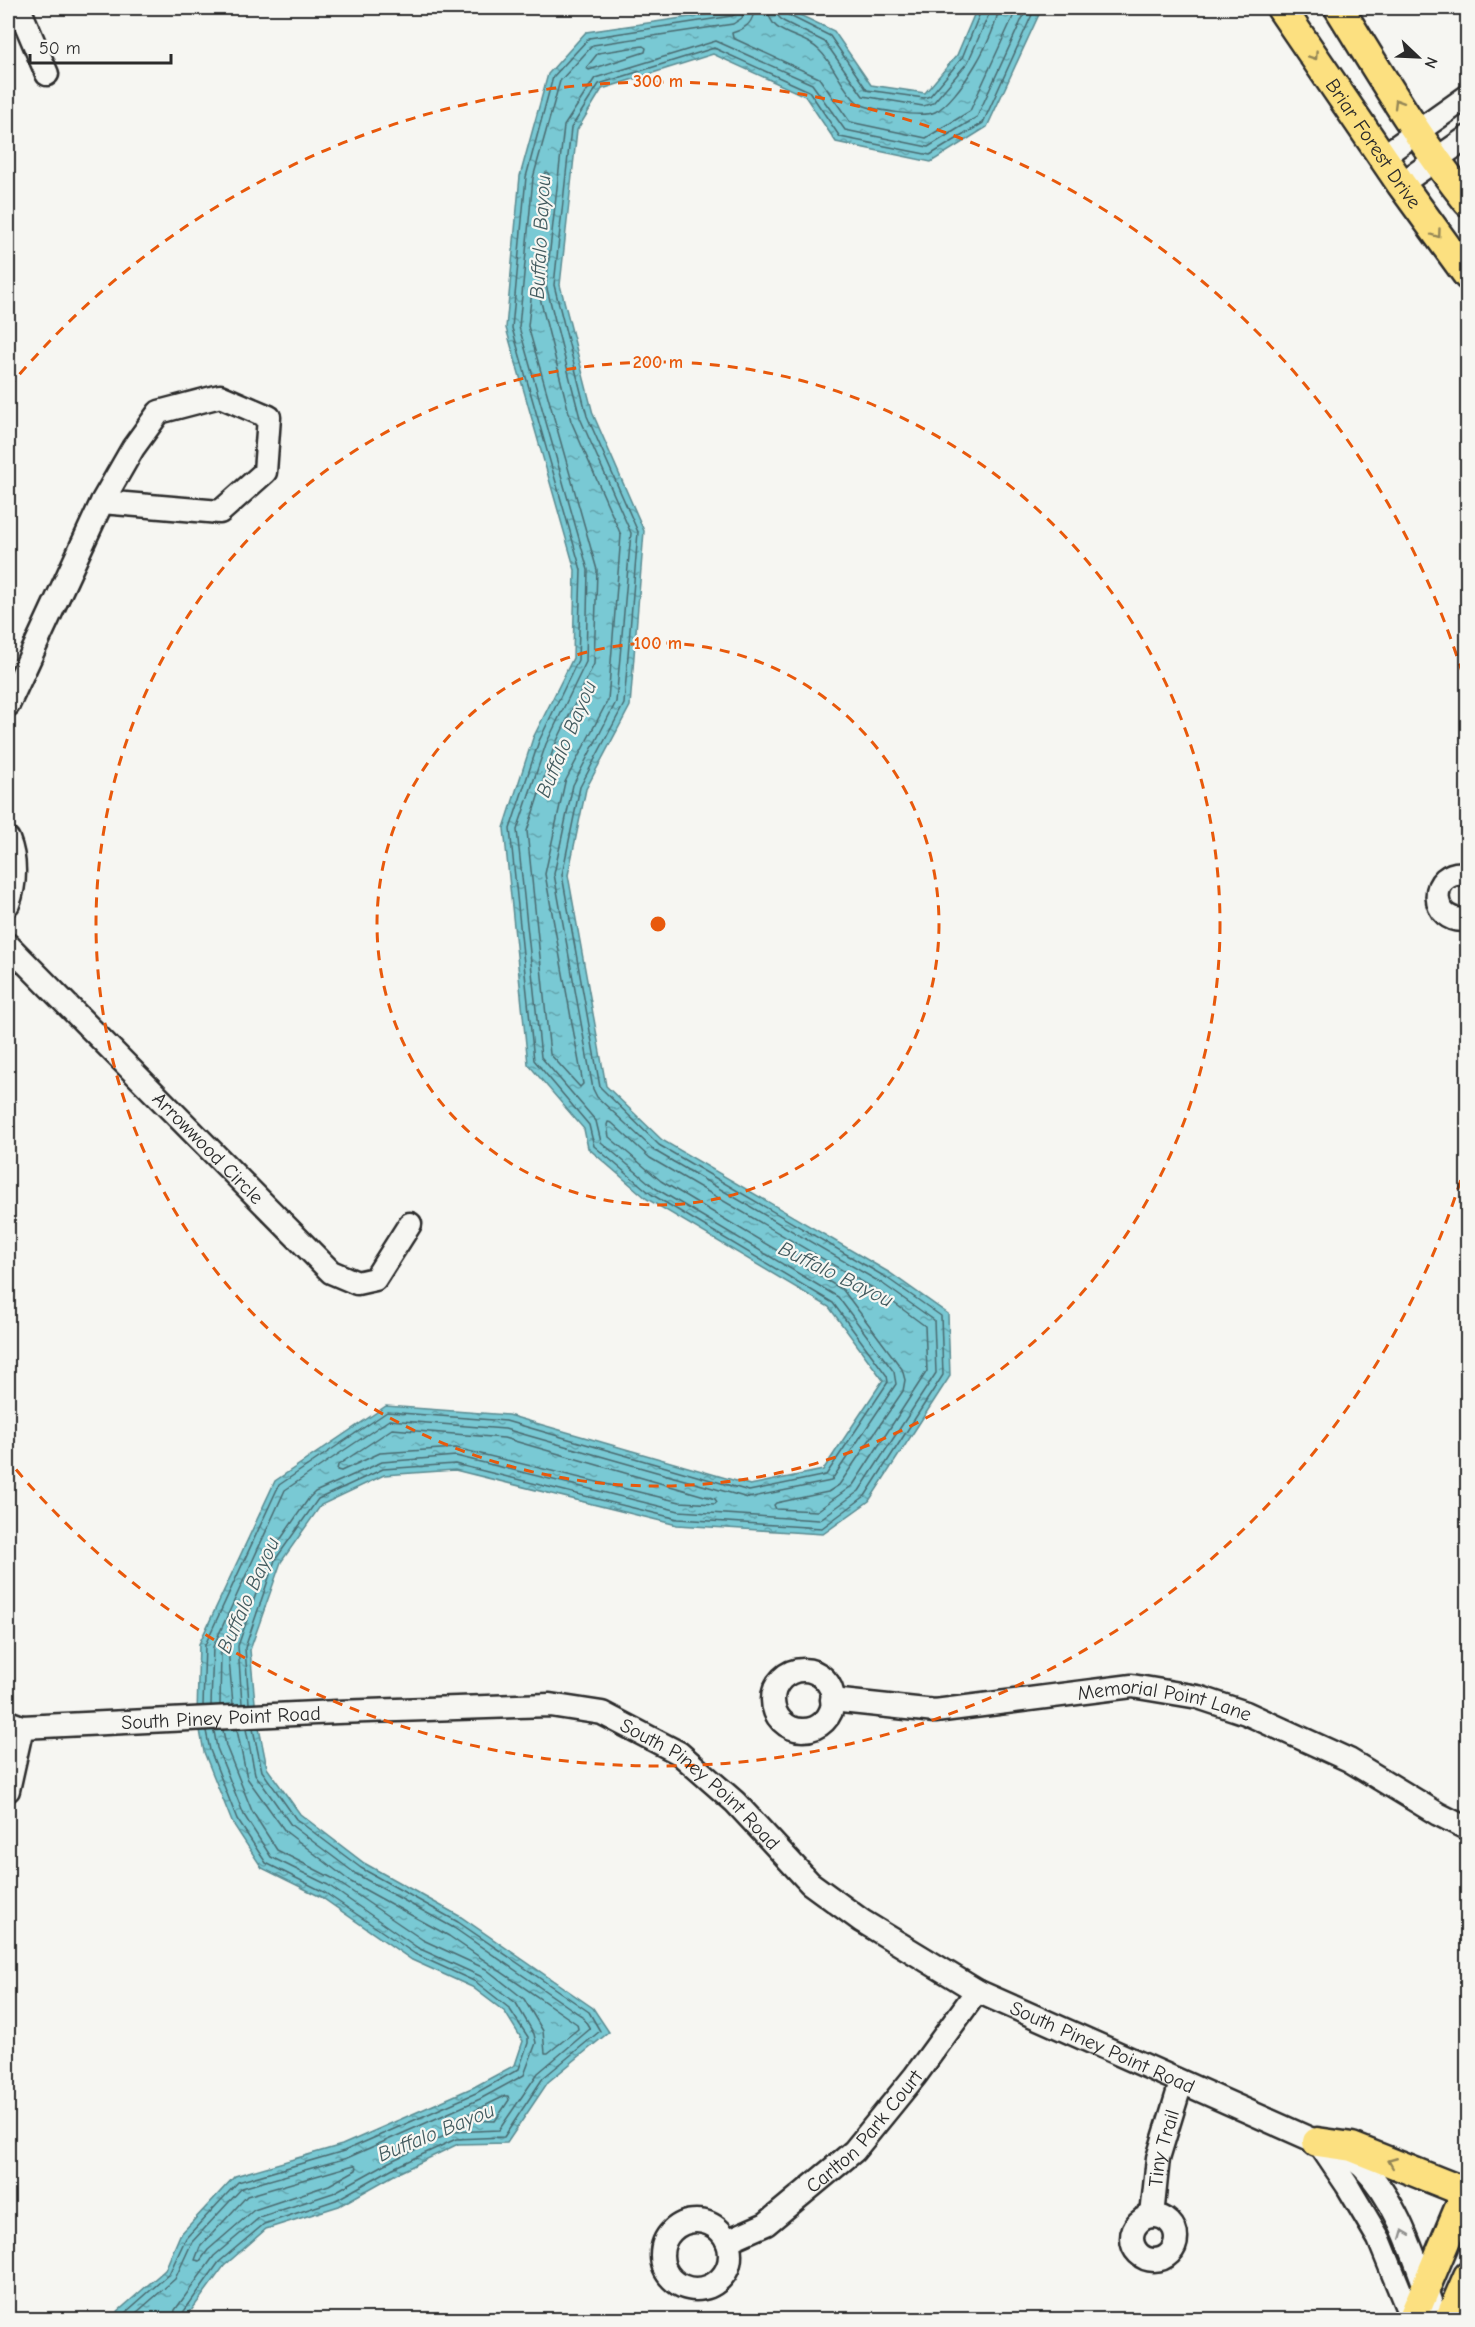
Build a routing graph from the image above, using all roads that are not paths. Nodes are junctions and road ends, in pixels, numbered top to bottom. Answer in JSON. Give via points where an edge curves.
{"nodes":[{"id":1,"x":19,"y":8,"type":"edge"},
{"id":2,"x":1281,"y":8,"type":"edge"},
{"id":3,"x":1339,"y":8,"type":"edge"},
{"id":4,"x":47,"y":74,"type":"dead end"},
{"id":5,"x":1466,"y":100,"type":"edge"},
{"id":6,"x":1416,"y":132,"type":"junction"},
{"id":7,"x":1467,"y":137,"type":"edge"},
{"id":8,"x":1382,"y":157,"type":"junction"},
{"id":9,"x":1434,"y":160,"type":"junction"},
{"id":10,"x":1401,"y":184,"type":"junction"},
{"id":11,"x":1467,"y":202,"type":"edge"},
{"id":12,"x":1467,"y":276,"type":"edge"},
{"id":13,"x":102,"y":502,"type":"junction"},
{"id":14,"x":8,"y":705,"type":"edge"},
{"id":15,"x":8,"y":839,"type":"edge"},
{"id":16,"x":1467,"y":874,"type":"edge"},
{"id":17,"x":8,"y":904,"type":"edge"},
{"id":18,"x":1467,"y":919,"type":"edge"},
{"id":19,"x":8,"y":945,"type":"edge"},
{"id":20,"x":410,"y":1224,"type":"dead end"},
{"id":21,"x":832,"y":1700,"type":"dead end"},
{"id":22,"x":15,"y":1724,"type":"edge"},
{"id":23,"x":8,"y":1790,"type":"edge"},
{"id":24,"x":1467,"y":1829,"type":"edge"},
{"id":25,"x":977,"y":1990,"type":"junction"},
{"id":26,"x":1181,"y":2083,"type":"junction"},
{"id":27,"x":1317,"y":2142,"type":"junction"},
{"id":28,"x":1466,"y":2189,"type":"edge"},
{"id":29,"x":1152,"y":2216,"type":"dead end"},
{"id":30,"x":727,"y":2241,"type":"dead end"},
{"id":31,"x":1467,"y":2276,"type":"edge"},
{"id":32,"x":1425,"y":2288,"type":"junction"},
{"id":33,"x":1412,"y":2319,"type":"edge"},
{"id":34,"x":1437,"y":2319,"type":"edge"},
{"id":35,"x":1449,"y":2319,"type":"edge"}],
"edges":[{"from":1,"to":4,"type":"street"},
{"from":2,"to":8,"type":"main road","name":"Briar Forest Drive","one_way":true},
{"from":6,"to":3,"type":"main road","name":"Briar Forest Drive","one_way":true},
{"from":5,"to":6,"type":"street"},
{"from":6,"to":8,"type":"street"},
{"from":6,"to":9,"type":"main road","name":"Briar Forest Drive"},
{"from":7,"to":9,"type":"street"},
{"from":8,"to":10,"type":"main road","name":"Briar Forest Drive"},
{"from":9,"to":10,"type":"street"},
{"from":9,"to":11,"type":"main road","name":"Briar Forest Drive"},
{"from":10,"to":12,"type":"main road","name":"Briar Forest Drive","one_way":true},
{"from":13,"to":13,"type":"street","via":[[220,513],[265,472],[269,417],[220,396],[159,412]]},
{"from":13,"to":14,"type":"street"},
{"from":15,"to":17,"type":"street","via":[[15,869]]},
{"from":16,"to":18,"type":"street","via":[[1443,880],[1437,897],[1444,914]]},
{"from":19,"to":20,"type":"street","name":"Arrowwood Circle","via":[[331,1272],[357,1283],[375,1279]]},
{"from":21,"to":24,"type":"street","name":"Memorial Point Lane","via":[[934,1711],[1132,1686],[1198,1697],[1246,1713],[1349,1760]]},
{"from":22,"to":23,"type":"street"},
{"from":22,"to":25,"type":"street","name":"South Piney Point Road","via":[[550,1705],[602,1713],[679,1753],[735,1802],[810,1883],[862,1921]]},
{"from":25,"to":26,"type":"street","name":"South Piney Point Road"},
{"from":25,"to":30,"type":"street","name":"Carlton Park Court","via":[[854,2151],[766,2224]]},
{"from":26,"to":27,"type":"street","name":"South Piney Point Road"},
{"from":26,"to":29,"type":"street","name":"Tiny Trail","via":[[1158,2158]]},
{"from":28,"to":27,"type":"main road","one_way":true,"via":[[1352,2147]]},
{"from":32,"to":27,"type":"street","name":"South Piney Point Road","one_way":true,"via":[[1392,2206],[1378,2185],[1360,2164]]},
{"from":27,"to":33,"type":"street","via":[[1378,2239]]},
{"from":28,"to":32,"type":"main road"},
{"from":31,"to":35,"type":"main road"},
{"from":32,"to":33,"type":"main road"},
{"from":32,"to":34,"type":"street","name":"South Piney Point Road"}]}
